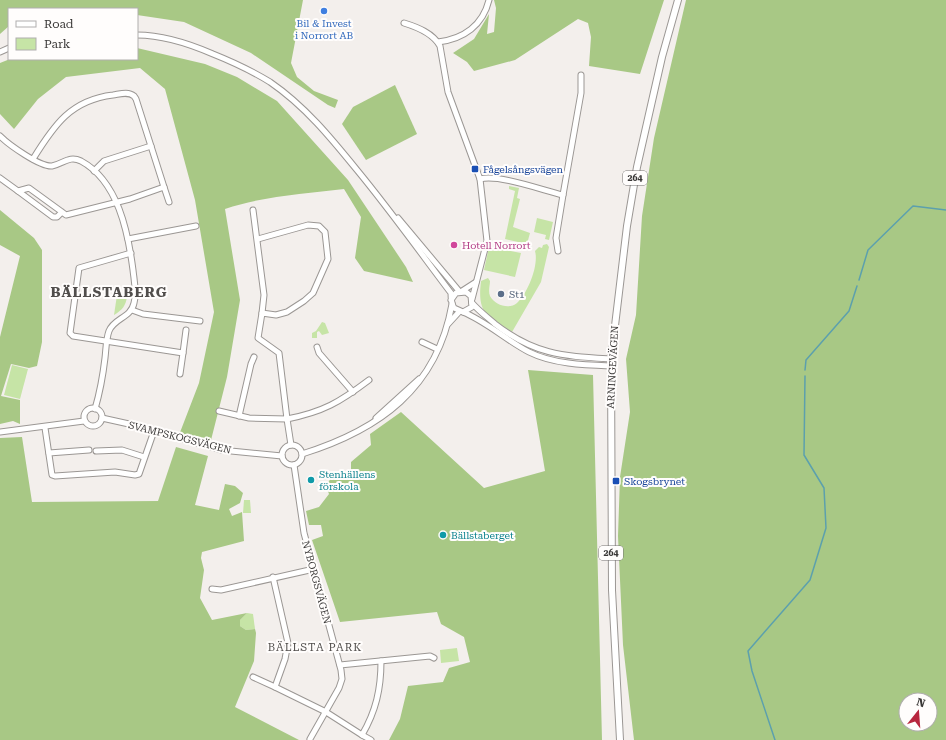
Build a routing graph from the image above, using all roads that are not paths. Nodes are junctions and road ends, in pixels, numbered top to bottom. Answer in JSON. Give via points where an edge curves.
{"nodes":[{"id":1,"x":489,"y":0,"type":"edge"},
{"id":2,"x":678,"y":0,"type":"edge"},
{"id":3,"x":404,"y":23,"type":"dead end"},
{"id":4,"x":138,"y":35,"type":"edge"},
{"id":5,"x":438,"y":42,"type":"junction"},
{"id":6,"x":581,"y":75,"type":"dead end"},
{"id":7,"x":0,"y":136,"type":"edge"},
{"id":8,"x":151,"y":146,"type":"junction"},
{"id":9,"x":33,"y":158,"type":"junction"},
{"id":10,"x":94,"y":171,"type":"junction"},
{"id":11,"x":0,"y":178,"type":"edge"},
{"id":12,"x":480,"y":179,"type":"junction"},
{"id":13,"x":164,"y":187,"type":"junction"},
{"id":14,"x":18,"y":191,"type":"junction"},
{"id":15,"x":563,"y":195,"type":"junction"},
{"id":16,"x":117,"y":202,"type":"junction"},
{"id":17,"x":170,"y":202,"type":"dead end"},
{"id":18,"x":386,"y":206,"type":"junction"},
{"id":19,"x":252,"y":210,"type":"dead end"},
{"id":20,"x":62,"y":212,"type":"junction"},
{"id":21,"x":196,"y":226,"type":"dead end"},
{"id":22,"x":128,"y":239,"type":"junction"},
{"id":23,"x":258,"y":239,"type":"junction"},
{"id":24,"x":558,"y":251,"type":"dead end"},
{"id":25,"x":131,"y":253,"type":"junction"},
{"id":26,"x":476,"y":282,"type":"junction"},
{"id":27,"x":461,"y":291,"type":"junction"},
{"id":28,"x":472,"y":301,"type":"junction"},
{"id":29,"x":452,"y":302,"type":"junction"},
{"id":30,"x":132,"y":310,"type":"junction"},
{"id":31,"x":461,"y":312,"type":"junction"},
{"id":32,"x":262,"y":313,"type":"junction"},
{"id":33,"x":200,"y":321,"type":"dead end"},
{"id":34,"x":446,"y":327,"type":"junction"},
{"id":35,"x":186,"y":330,"type":"dead end"},
{"id":36,"x":501,"y":332,"type":"junction"},
{"id":37,"x":107,"y":341,"type":"junction"},
{"id":38,"x":422,"y":342,"type":"dead end"},
{"id":39,"x":317,"y":347,"type":"dead end"},
{"id":40,"x":437,"y":349,"type":"junction"},
{"id":41,"x":183,"y":352,"type":"junction"},
{"id":42,"x":254,"y":357,"type":"dead end"},
{"id":43,"x":611,"y":362,"type":"junction"},
{"id":44,"x":180,"y":374,"type":"dead end"},
{"id":45,"x":369,"y":380,"type":"dead end"},
{"id":46,"x":353,"y":392,"type":"junction"},
{"id":47,"x":95,"y":409,"type":"junction"},
{"id":48,"x":219,"y":411,"type":"dead end"},
{"id":49,"x":239,"y":416,"type":"junction"},
{"id":50,"x":102,"y":418,"type":"junction"},
{"id":51,"x":287,"y":419,"type":"junction"},
{"id":52,"x":84,"y":421,"type":"junction"},
{"id":53,"x":45,"y":428,"type":"junction"},
{"id":54,"x":154,"y":431,"type":"junction"},
{"id":55,"x":0,"y":432,"type":"edge"},
{"id":56,"x":291,"y":445,"type":"junction"},
{"id":57,"x":89,"y":450,"type":"dead end"},
{"id":58,"x":96,"y":452,"type":"dead end"},
{"id":59,"x":49,"y":453,"type":"junction"},
{"id":60,"x":302,"y":454,"type":"junction"},
{"id":61,"x":282,"y":456,"type":"junction"},
{"id":62,"x":144,"y":457,"type":"junction"},
{"id":63,"x":294,"y":464,"type":"junction"},
{"id":64,"x":314,"y":569,"type":"junction"},
{"id":65,"x":273,"y":577,"type":"junction"},
{"id":66,"x":212,"y":589,"type":"dead end"},
{"id":67,"x":434,"y":658,"type":"dead end"},
{"id":68,"x":381,"y":661,"type":"junction"},
{"id":69,"x":340,"y":665,"type":"junction"},
{"id":70,"x":253,"y":677,"type":"dead end"},
{"id":71,"x":275,"y":687,"type":"junction"},
{"id":72,"x":326,"y":712,"type":"junction"},
{"id":73,"x":362,"y":735,"type":"junction"},
{"id":74,"x":310,"y":739,"type":"edge"},
{"id":75,"x":370,"y":740,"type":"edge"},
{"id":76,"x":620,"y":740,"type":"edge"}],
"edges":[{"from":1,"to":5,"type":"street","via":[[479,24],[452,41]]},
{"from":2,"to":43,"type":"main road","name":"ARNINGEVÄGEN","number":"264","via":[[636,167],[626,226]]},
{"from":3,"to":5,"type":"street","via":[[420,27]]},
{"from":4,"to":18,"type":"street","via":[[202,49],[232,61],[270,82],[317,122]]},
{"from":5,"to":12,"type":"street","via":[[448,92]]},
{"from":6,"to":15,"type":"street","via":[[581,93]]},
{"from":7,"to":9,"type":"street"},
{"from":8,"to":9,"type":"street","via":[[134,96],[129,93],[102,96],[75,107],[60,120]]},
{"from":8,"to":10,"type":"street","via":[[104,161]]},
{"from":8,"to":13,"type":"street"},
{"from":9,"to":10,"type":"street","via":[[49,166],[73,159]]},
{"from":10,"to":16,"type":"street"},
{"from":11,"to":14,"type":"street"},
{"from":12,"to":15,"type":"street","via":[[502,179]]},
{"from":12,"to":26,"type":"street","via":[[487,241]]},
{"from":13,"to":16,"type":"street"},
{"from":13,"to":17,"type":"street"},
{"from":14,"to":20,"type":"street","via":[[29,188]]},
{"from":14,"to":20,"type":"street","via":[[53,217]]},
{"from":15,"to":24,"type":"street","via":[[556,238]]},
{"from":16,"to":20,"type":"street","via":[[66,216]]},
{"from":16,"to":22,"type":"street"},
{"from":18,"to":27,"type":"street"},
{"from":18,"to":29,"type":"street","via":[[451,293]]},
{"from":19,"to":23,"type":"street"},
{"from":21,"to":22,"type":"street"},
{"from":22,"to":25,"type":"street"},
{"from":23,"to":32,"type":"street","via":[[264,295]]},
{"from":23,"to":32,"type":"street","via":[[308,225],[320,226],[325,232],[328,259],[313,293],[304,301],[287,312],[276,315]]},
{"from":25,"to":30,"type":"street","via":[[135,302]]},
{"from":25,"to":37,"type":"street","via":[[81,266],[79,271],[70,333],[73,336]]},
{"from":26,"to":27,"type":"street"},
{"from":26,"to":28,"type":"street"},
{"from":27,"to":28,"type":"street","via":[[469,294]]},
{"from":27,"to":29,"type":"street","via":[[453,296]]},
{"from":28,"to":31,"type":"street","via":[[470,310]]},
{"from":28,"to":36,"type":"street"},
{"from":29,"to":31,"type":"street"},
{"from":29,"to":34,"type":"street"},
{"from":30,"to":33,"type":"street","via":[[143,314]]},
{"from":30,"to":37,"type":"street","via":[[111,327]]},
{"from":31,"to":34,"type":"street"},
{"from":31,"to":36,"type":"street"},
{"from":32,"to":51,"type":"street","via":[[258,338],[279,353]]},
{"from":34,"to":40,"type":"street"},
{"from":35,"to":41,"type":"street"},
{"from":36,"to":43,"type":"street","via":[[518,343],[550,354]]},
{"from":37,"to":41,"type":"street"},
{"from":37,"to":47,"type":"street"},
{"from":38,"to":40,"type":"street"},
{"from":39,"to":46,"type":"street","via":[[319,353]]},
{"from":40,"to":60,"type":"street","via":[[416,387],[383,417],[332,444]]},
{"from":41,"to":44,"type":"street"},
{"from":42,"to":49,"type":"street"},
{"from":43,"to":76,"type":"main road","name":"ARNINGEVÄGEN","number":"264","via":[[612,590]]},
{"from":45,"to":46,"type":"street"},
{"from":46,"to":51,"type":"street","via":[[321,410]]},
{"from":47,"to":50,"type":"street"},
{"from":47,"to":52,"type":"street","via":[[87,411]]},
{"from":48,"to":49,"type":"street"},
{"from":49,"to":51,"type":"street"},
{"from":50,"to":52,"type":"street","via":[[96,426],[90,426]]},
{"from":50,"to":54,"type":"street","name":"SVAMPSKOGSVÄGEN"},
{"from":51,"to":56,"type":"street"},
{"from":52,"to":53,"type":"street"},
{"from":53,"to":55,"type":"street"},
{"from":53,"to":59,"type":"street"},
{"from":54,"to":61,"type":"street","name":"SVAMPSKOGSVÄGEN","via":[[221,450]]},
{"from":54,"to":62,"type":"street"},
{"from":56,"to":60,"type":"street","via":[[299,447]]},
{"from":56,"to":61,"type":"street","via":[[284,449]]},
{"from":57,"to":59,"type":"street"},
{"from":58,"to":62,"type":"street","via":[[122,450]]},
{"from":59,"to":62,"type":"street","via":[[52,475],[55,476],[115,472],[135,475],[139,474]]},
{"from":60,"to":63,"type":"street","via":[[300,461]]},
{"from":61,"to":63,"type":"street","name":"SVAMPSKOGSVÄGEN","via":[[286,463]]},
{"from":63,"to":64,"type":"street","name":"NYBORGSVÄGEN","via":[[301,521]]},
{"from":64,"to":65,"type":"street"},
{"from":64,"to":69,"type":"street","name":"NYBORGSVÄGEN"},
{"from":65,"to":66,"type":"street","via":[[221,590]]},
{"from":65,"to":71,"type":"street","via":[[288,643]]},
{"from":67,"to":68,"type":"street","via":[[430,656]]},
{"from":68,"to":69,"type":"street"},
{"from":68,"to":73,"type":"street","via":[[380,694],[373,715]]},
{"from":69,"to":72,"type":"street","name":"NYBORGSVÄGEN","via":[[342,679]]},
{"from":70,"to":71,"type":"street"},
{"from":71,"to":72,"type":"street"},
{"from":72,"to":73,"type":"street"},
{"from":72,"to":74,"type":"street","name":"NYBORGSVÄGEN"},
{"from":73,"to":75,"type":"street"}]}
